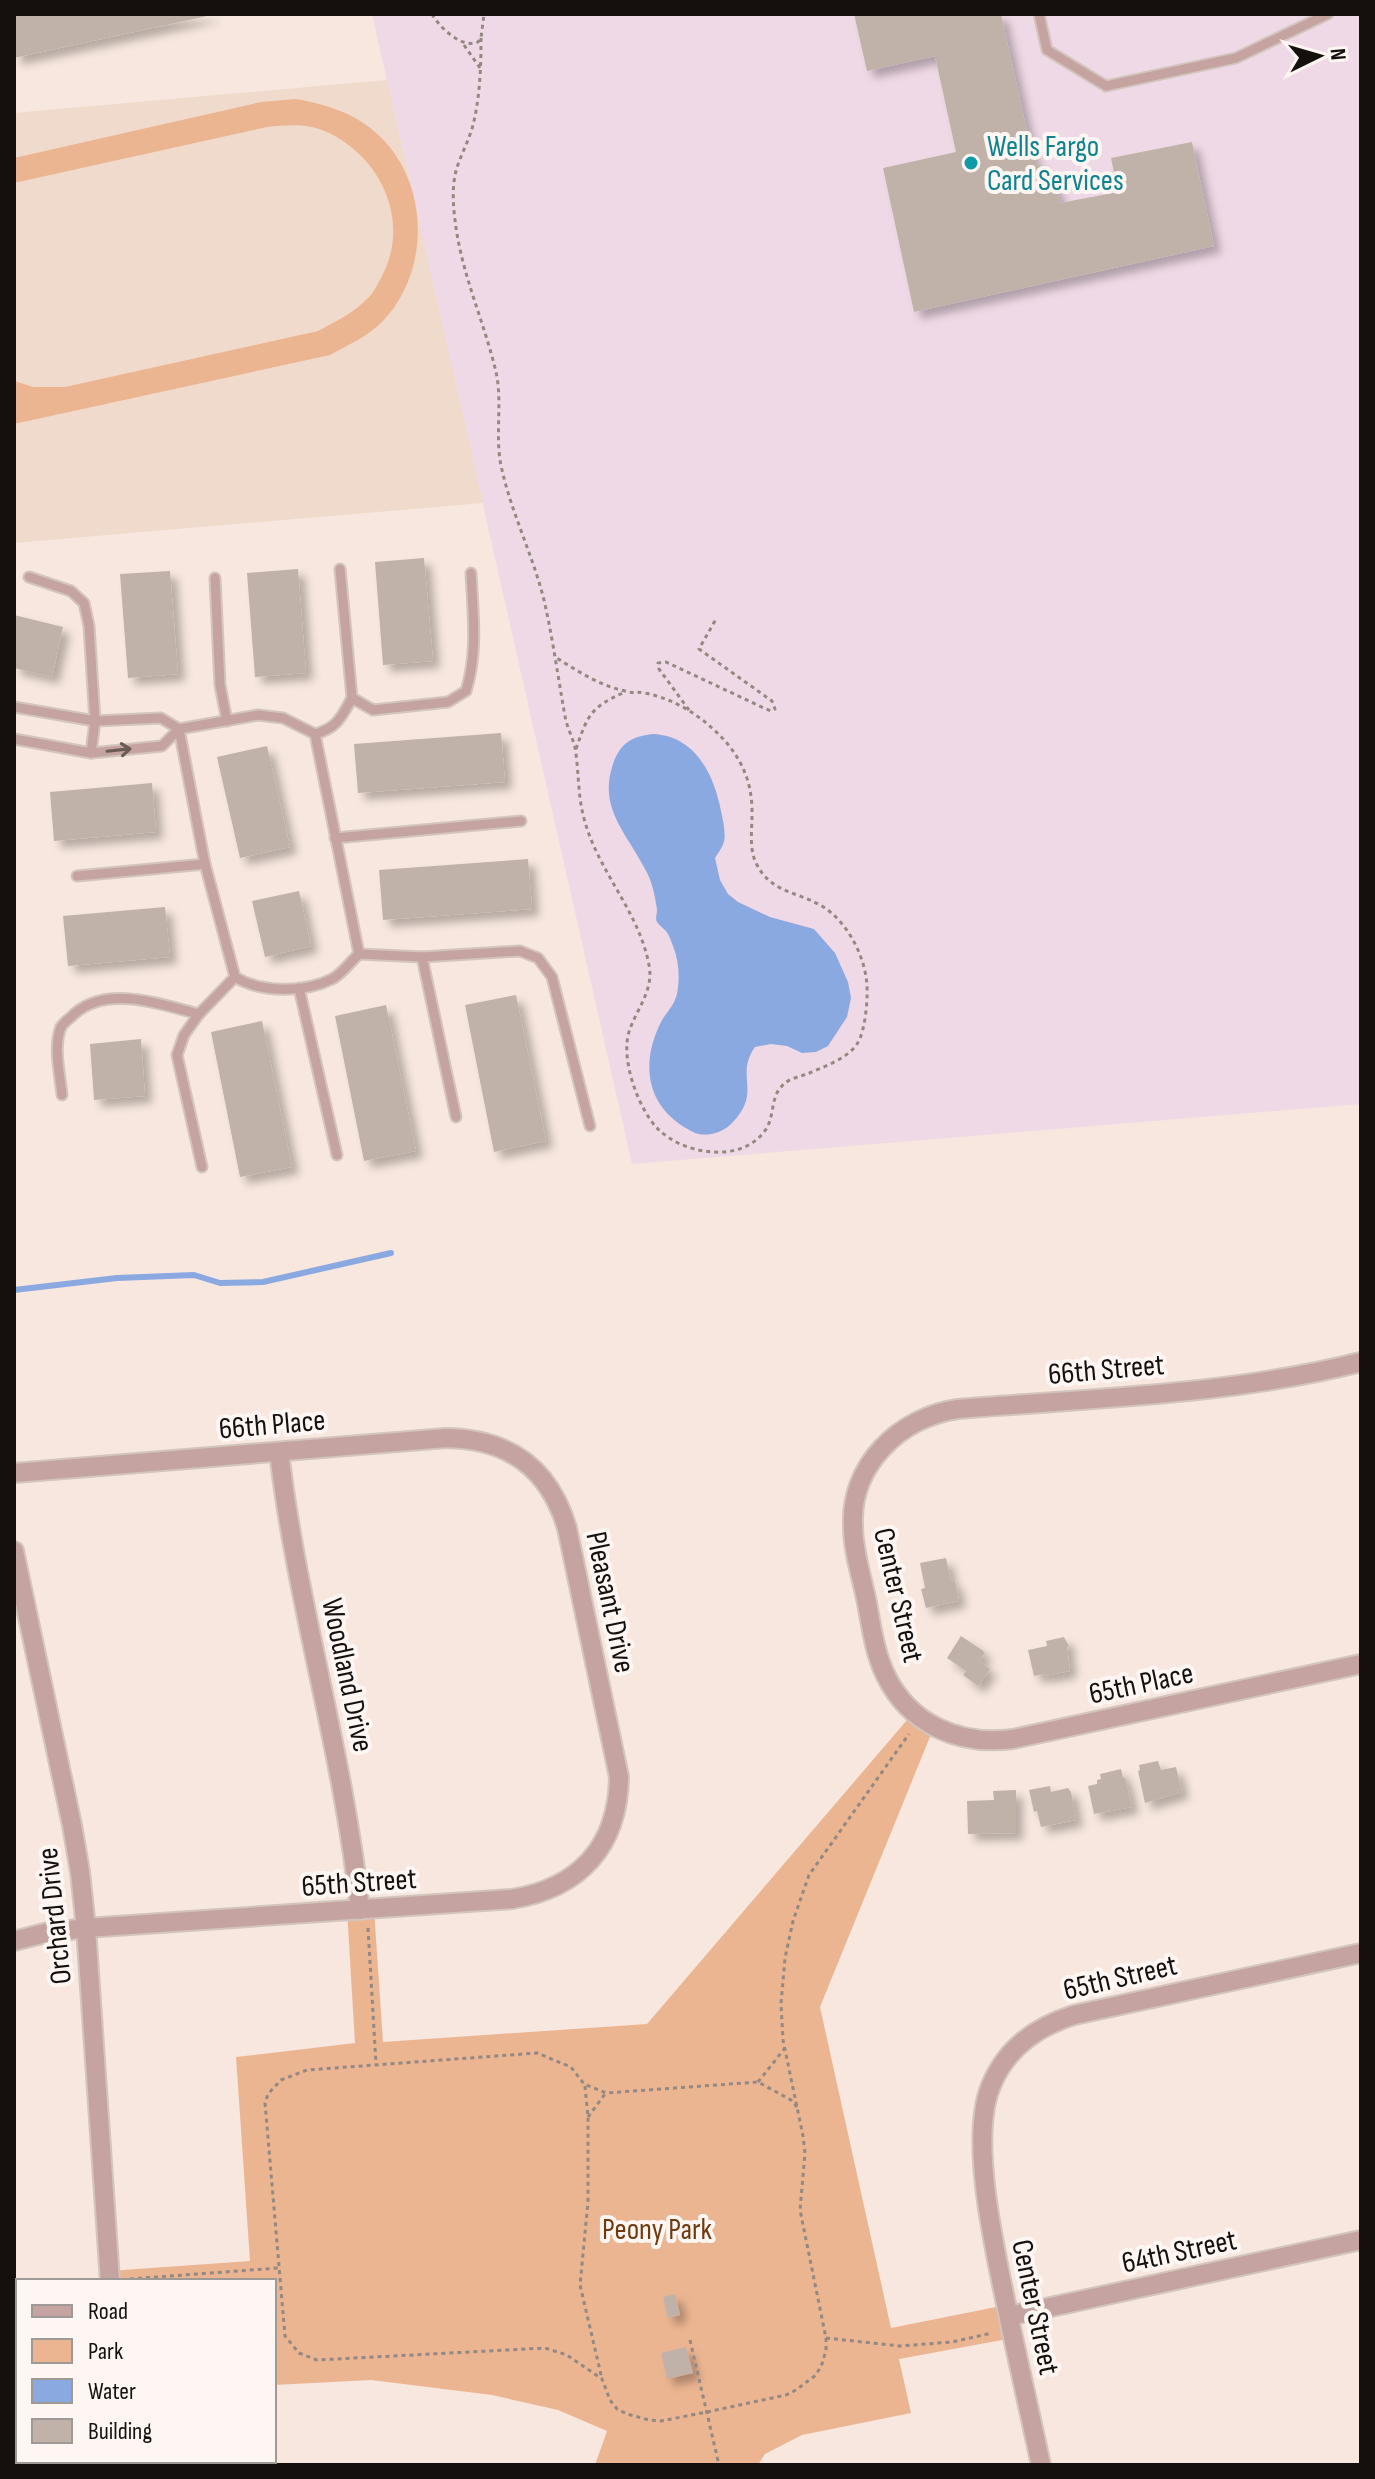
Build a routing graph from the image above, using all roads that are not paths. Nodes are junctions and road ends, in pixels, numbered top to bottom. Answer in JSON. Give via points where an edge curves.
{"nodes":[{"id":1,"x":1039,"y":14,"type":"edge"},
{"id":2,"x":1328,"y":14,"type":"edge"},
{"id":3,"x":340,"y":569,"type":"dead end"},
{"id":4,"x":471,"y":573,"type":"dead end"},
{"id":5,"x":29,"y":577,"type":"dead end"},
{"id":6,"x":215,"y":578,"type":"dead end"},
{"id":7,"x":352,"y":698,"type":"junction"},
{"id":8,"x":14,"y":707,"type":"edge"},
{"id":9,"x":95,"y":721,"type":"junction"},
{"id":10,"x":227,"y":721,"type":"junction"},
{"id":11,"x":179,"y":729,"type":"junction"},
{"id":12,"x":315,"y":734,"type":"junction"},
{"id":13,"x":14,"y":739,"type":"edge"},
{"id":14,"x":91,"y":753,"type":"junction"},
{"id":15,"x":521,"y":821,"type":"dead end"},
{"id":16,"x":335,"y":838,"type":"junction"},
{"id":17,"x":205,"y":864,"type":"junction"},
{"id":18,"x":77,"y":876,"type":"dead end"},
{"id":19,"x":359,"y":954,"type":"junction"},
{"id":20,"x":422,"y":957,"type":"junction"},
{"id":21,"x":235,"y":977,"type":"junction"},
{"id":22,"x":299,"y":988,"type":"junction"},
{"id":23,"x":199,"y":1014,"type":"junction"},
{"id":24,"x":62,"y":1095,"type":"dead end"},
{"id":25,"x":456,"y":1117,"type":"dead end"},
{"id":26,"x":590,"y":1126,"type":"dead end"},
{"id":27,"x":337,"y":1155,"type":"dead end"},
{"id":28,"x":202,"y":1167,"type":"dead end"},
{"id":29,"x":1361,"y":1362,"type":"edge"},
{"id":30,"x":279,"y":1452,"type":"junction"},
{"id":31,"x":871,"y":1461,"type":"joint"},
{"id":32,"x":528,"y":1465,"type":"joint"},
{"id":33,"x":14,"y":1473,"type":"edge"},
{"id":34,"x":14,"y":1551,"type":"edge"},
{"id":35,"x":1361,"y":1664,"type":"edge"},
{"id":36,"x":927,"y":1723,"type":"joint"},
{"id":37,"x":617,"y":1761,"type":"joint"},
{"id":38,"x":363,"y":1909,"type":"junction"},
{"id":39,"x":86,"y":1928,"type":"junction"},
{"id":40,"x":14,"y":1941,"type":"edge"},
{"id":41,"x":1361,"y":1953,"type":"edge"},
{"id":42,"x":984,"y":2159,"type":"joint"},
{"id":43,"x":1361,"y":2240,"type":"edge"},
{"id":44,"x":110,"y":2279,"type":"edge"},
{"id":45,"x":1010,"y":2322,"type":"junction"},
{"id":46,"x":1041,"y":2465,"type":"edge"}],
"edges":[{"from":1,"to":2,"type":"lane","via":[[1047,50],[1106,86],[1236,58]]},
{"from":3,"to":7,"type":"lane"},
{"from":4,"to":7,"type":"lane","via":[[475,641],[466,691],[448,702],[373,710]]},
{"from":5,"to":9,"type":"lane","via":[[71,591],[84,603]]},
{"from":6,"to":10,"type":"lane"},
{"from":7,"to":12,"type":"lane","via":[[330,730]]},
{"from":8,"to":9,"type":"lane"},
{"from":9,"to":11,"type":"lane","via":[[161,718]]},
{"from":9,"to":14,"type":"lane"},
{"from":10,"to":11,"type":"lane"},
{"from":10,"to":12,"type":"lane","via":[[258,715],[283,718]]},
{"from":14,"to":11,"type":"lane","one_way":true,"via":[[162,746]]},
{"from":11,"to":17,"type":"lane"},
{"from":12,"to":16,"type":"lane"},
{"from":13,"to":14,"type":"lane"},
{"from":15,"to":16,"type":"lane"},
{"from":16,"to":19,"type":"lane"},
{"from":17,"to":18,"type":"lane"},
{"from":17,"to":21,"type":"lane"},
{"from":19,"to":20,"type":"lane"},
{"from":19,"to":22,"type":"lane","via":[[333,979]]},
{"from":20,"to":25,"type":"lane"},
{"from":20,"to":26,"type":"lane","via":[[520,951],[538,958],[552,977]]},
{"from":21,"to":22,"type":"lane","via":[[267,989]]},
{"from":21,"to":23,"type":"lane"},
{"from":22,"to":27,"type":"lane"},
{"from":23,"to":24,"type":"lane","via":[[125,998],[92,1001],[62,1026]]},
{"from":23,"to":28,"type":"lane","via":[[177,1055]]},
{"from":29,"to":31,"type":"street","name":"66th Street","via":[[1223,1387],[947,1411],[905,1428]]},
{"from":30,"to":32,"type":"street","name":"66th Place","via":[[468,1438],[513,1453]]},
{"from":30,"to":33,"type":"street","name":"66th Place"},
{"from":30,"to":38,"type":"street","name":"Woodland Drive","via":[[295,1565]]},
{"from":31,"to":36,"type":"street","name":"Center Street","via":[[855,1500],[852,1524],[877,1651],[897,1695]]},
{"from":32,"to":37,"type":"street","name":"Pleasant Drive","via":[[550,1487],[561,1508]]},
{"from":34,"to":39,"type":"street","name":"Orchard Drive","via":[[72,1825]]},
{"from":35,"to":36,"type":"street","name":"65th Place","via":[[1013,1739],[974,1741]]},
{"from":37,"to":38,"type":"street","name":"65th Street","via":[[619,1797],[606,1840],[576,1875],[556,1888],[512,1899]]},
{"from":38,"to":39,"type":"street","name":"65th Street"},
{"from":39,"to":40,"type":"street","name":"65th Street"},
{"from":39,"to":44,"type":"street","name":"Orchard Drive"},
{"from":41,"to":42,"type":"street","name":"65th Street","via":[[1051,2022],[1014,2048],[999,2068],[984,2115]]},
{"from":42,"to":45,"type":"street","name":"Center Street"},
{"from":43,"to":45,"type":"street","name":"64th Street"},
{"from":45,"to":46,"type":"street","name":"Center Street"}]}
